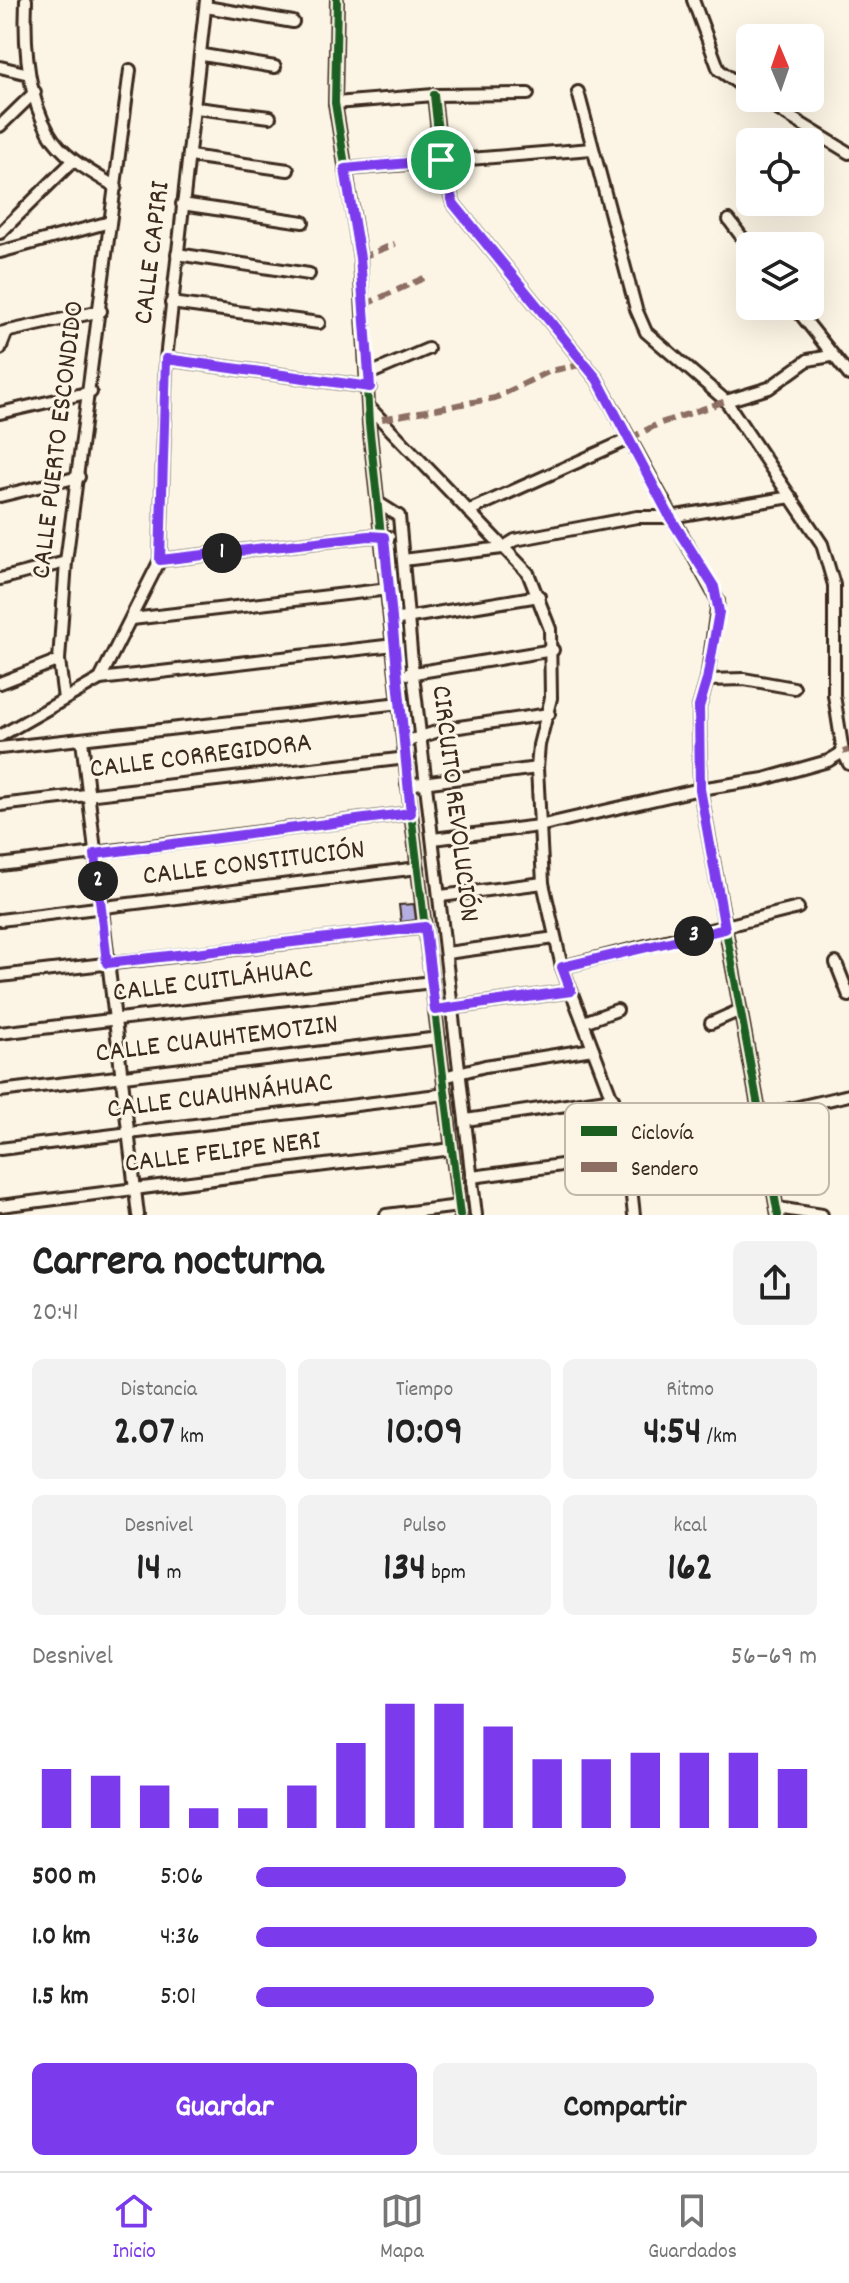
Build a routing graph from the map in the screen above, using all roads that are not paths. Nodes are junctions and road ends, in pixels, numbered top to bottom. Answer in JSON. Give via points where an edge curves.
{"nodes":[{"id":1,"x":337,"y":0,"type":"edge"},
{"id":2,"x":693,"y":0,"type":"edge"},
{"id":3,"x":23,"y":1,"type":"edge"},
{"id":4,"x":206,"y":4,"type":"edge"},
{"id":5,"x":293,"y":22,"type":"dead end"},
{"id":6,"x":203,"y":55,"type":"junction"},
{"id":7,"x":0,"y":67,"type":"edge"},
{"id":8,"x":275,"y":67,"type":"dead end"},
{"id":9,"x":130,"y":70,"type":"dead end"},
{"id":10,"x":29,"y":74,"type":"junction"},
{"id":11,"x":736,"y":82,"type":"edge"},
{"id":12,"x":35,"y":92,"type":"junction"},
{"id":13,"x":578,"y":92,"type":"dead end"},
{"id":14,"x":528,"y":94,"type":"dead end"},
{"id":15,"x":434,"y":95,"type":"junction"},
{"id":16,"x":335,"y":103,"type":"junction"},
{"id":17,"x":196,"y":108,"type":"junction"},
{"id":18,"x":782,"y":112,"type":"edge"},
{"id":19,"x":270,"y":117,"type":"dead end"},
{"id":20,"x":0,"y":126,"type":"edge"},
{"id":21,"x":592,"y":149,"type":"junction"},
{"id":22,"x":849,"y":153,"type":"edge"},
{"id":23,"x":190,"y":156,"type":"junction"},
{"id":24,"x":441,"y":160,"type":"junction"},
{"id":25,"x":73,"y":161,"type":"junction"},
{"id":26,"x":345,"y":169,"type":"junction"},
{"id":27,"x":288,"y":170,"type":"dead end"},
{"id":28,"x":116,"y":187,"type":"junction"},
{"id":29,"x":182,"y":204,"type":"junction"},
{"id":30,"x":729,"y":220,"type":"dead end"},
{"id":31,"x":110,"y":222,"type":"junction"},
{"id":32,"x":303,"y":222,"type":"dead end"},
{"id":33,"x":738,"y":232,"type":"edge"},
{"id":34,"x":0,"y":233,"type":"edge"},
{"id":35,"x":0,"y":252,"type":"edge"},
{"id":36,"x":177,"y":254,"type":"junction"},
{"id":37,"x":309,"y":274,"type":"dead end"},
{"id":38,"x":171,"y":303,"type":"junction"},
{"id":39,"x":101,"y":311,"type":"junction"},
{"id":40,"x":804,"y":320,"type":"edge"},
{"id":41,"x":319,"y":323,"type":"dead end"},
{"id":42,"x":3,"y":332,"type":"edge"},
{"id":43,"x":0,"y":349,"type":"edge"},
{"id":44,"x":428,"y":349,"type":"dead end"},
{"id":45,"x":831,"y":356,"type":"junction"},
{"id":46,"x":166,"y":359,"type":"junction"},
{"id":47,"x":369,"y":374,"type":"junction"},
{"id":48,"x":849,"y":375,"type":"edge"},
{"id":49,"x":370,"y":387,"type":"junction"},
{"id":50,"x":91,"y":392,"type":"junction"},
{"id":51,"x":726,"y":401,"type":"junction"},
{"id":52,"x":369,"y":407,"type":"junction"},
{"id":53,"x":0,"y":413,"type":"edge"},
{"id":54,"x":629,"y":439,"type":"junction"},
{"id":55,"x":79,"y":477,"type":"junction"},
{"id":56,"x":0,"y":496,"type":"edge"},
{"id":57,"x":791,"y":497,"type":"junction"},
{"id":58,"x":380,"y":504,"type":"junction"},
{"id":59,"x":468,"y":511,"type":"junction"},
{"id":60,"x":670,"y":517,"type":"junction"},
{"id":61,"x":384,"y":537,"type":"junction"},
{"id":62,"x":401,"y":537,"type":"junction"},
{"id":63,"x":502,"y":548,"type":"junction"},
{"id":64,"x":160,"y":560,"type":"junction"},
{"id":65,"x":403,"y":560,"type":"junction"},
{"id":66,"x":66,"y":562,"type":"junction"},
{"id":67,"x":0,"y":579,"type":"edge"},
{"id":68,"x":389,"y":589,"type":"junction"},
{"id":69,"x":539,"y":596,"type":"junction"},
{"id":70,"x":408,"y":618,"type":"junction"},
{"id":71,"x":132,"y":619,"type":"junction"},
{"id":72,"x":393,"y":620,"type":"junction"},
{"id":73,"x":394,"y":645,"type":"junction"},
{"id":74,"x":553,"y":650,"type":"junction"},
{"id":75,"x":59,"y":660,"type":"junction"},
{"id":76,"x":413,"y":674,"type":"junction"},
{"id":77,"x":398,"y":676,"type":"junction"},
{"id":78,"x":100,"y":679,"type":"junction"},
{"id":79,"x":707,"y":680,"type":"junction"},
{"id":80,"x":0,"y":683,"type":"edge"},
{"id":81,"x":794,"y":688,"type":"dead end"},
{"id":82,"x":64,"y":699,"type":"junction"},
{"id":83,"x":400,"y":703,"type":"junction"},
{"id":84,"x":549,"y":714,"type":"junction"},
{"id":85,"x":0,"y":736,"type":"edge"},
{"id":86,"x":422,"y":736,"type":"junction"},
{"id":87,"x":82,"y":740,"type":"junction"},
{"id":88,"x":405,"y":742,"type":"junction"},
{"id":89,"x":0,"y":748,"type":"edge"},
{"id":90,"x":843,"y":752,"type":"junction"},
{"id":91,"x":407,"y":758,"type":"junction"},
{"id":92,"x":849,"y":764,"type":"edge"},
{"id":93,"x":537,"y":768,"type":"junction"},
{"id":94,"x":426,"y":782,"type":"junction"},
{"id":95,"x":407,"y":785,"type":"junction"},
{"id":96,"x":700,"y":789,"type":"junction"},
{"id":97,"x":89,"y":796,"type":"junction"},
{"id":98,"x":0,"y":805,"type":"edge"},
{"id":99,"x":411,"y":813,"type":"junction"},
{"id":100,"x":539,"y":826,"type":"junction"},
{"id":101,"x":433,"y":839,"type":"junction"},
{"id":102,"x":95,"y":854,"type":"junction"},
{"id":103,"x":0,"y":865,"type":"edge"},
{"id":104,"x":418,"y":868,"type":"junction"},
{"id":105,"x":543,"y":883,"type":"junction"},
{"id":106,"x":441,"y":896,"type":"junction"},
{"id":107,"x":798,"y":908,"type":"dead end"},
{"id":108,"x":101,"y":909,"type":"junction"},
{"id":109,"x":0,"y":920,"type":"edge"},
{"id":110,"x":425,"y":927,"type":"junction"},
{"id":111,"x":725,"y":929,"type":"junction"},
{"id":112,"x":555,"y":938,"type":"junction"},
{"id":113,"x":447,"y":953,"type":"junction"},
{"id":114,"x":107,"y":963,"type":"junction"},
{"id":115,"x":836,"y":963,"type":"dead end"},
{"id":116,"x":562,"y":967,"type":"junction"},
{"id":117,"x":0,"y":976,"type":"edge"},
{"id":118,"x":432,"y":982,"type":"junction"},
{"id":119,"x":571,"y":991,"type":"junction"},
{"id":120,"x":849,"y":996,"type":"edge"},
{"id":121,"x":453,"y":1008,"type":"junction"},
{"id":122,"x":435,"y":1010,"type":"junction"},
{"id":123,"x":617,"y":1010,"type":"dead end"},
{"id":124,"x":738,"y":1011,"type":"junction"},
{"id":125,"x":114,"y":1019,"type":"junction"},
{"id":126,"x":584,"y":1022,"type":"junction"},
{"id":127,"x":711,"y":1023,"type":"dead end"},
{"id":128,"x":0,"y":1033,"type":"edge"},
{"id":129,"x":439,"y":1038,"type":"junction"},
{"id":130,"x":593,"y":1049,"type":"junction"},
{"id":131,"x":460,"y":1073,"type":"junction"},
{"id":132,"x":121,"y":1077,"type":"junction"},
{"id":133,"x":444,"y":1077,"type":"junction"},
{"id":134,"x":0,"y":1091,"type":"edge"},
{"id":135,"x":446,"y":1094,"type":"junction"},
{"id":136,"x":849,"y":1095,"type":"edge"},
{"id":137,"x":613,"y":1098,"type":"junction"},
{"id":138,"x":580,"y":1103,"type":"edge"},
{"id":139,"x":615,"y":1103,"type":"edge"},
{"id":140,"x":757,"y":1103,"type":"edge"},
{"id":141,"x":815,"y":1103,"type":"edge"},
{"id":142,"x":565,"y":1105,"type":"edge"},
{"id":143,"x":466,"y":1120,"type":"junction"},
{"id":144,"x":128,"y":1133,"type":"junction"},
{"id":145,"x":0,"y":1149,"type":"edge"},
{"id":146,"x":452,"y":1149,"type":"junction"},
{"id":147,"x":565,"y":1165,"type":"edge"},
{"id":148,"x":472,"y":1177,"type":"junction"},
{"id":149,"x":135,"y":1189,"type":"junction"},
{"id":150,"x":632,"y":1195,"type":"edge"},
{"id":151,"x":0,"y":1206,"type":"edge"},
{"id":152,"x":460,"y":1210,"type":"edge"},
{"id":153,"x":778,"y":1211,"type":"edge"},
{"id":154,"x":138,"y":1215,"type":"edge"},
{"id":155,"x":386,"y":1215,"type":"edge"},
{"id":156,"x":476,"y":1215,"type":"edge"},
{"id":157,"x":634,"y":1215,"type":"edge"},
{"id":158,"x":822,"y":1215,"type":"edge"}],
"edges":[{"from":1,"to":16,"type":"street","name":"CIRCUITO REVOLUCIÓN"},
{"from":2,"to":11,"type":"street","via":[[719,70]]},
{"from":3,"to":10,"type":"street"},
{"from":4,"to":5,"type":"street"},
{"from":4,"to":6,"type":"street","name":"CALLE CAPIRI"},
{"from":6,"to":8,"type":"street"},
{"from":6,"to":17,"type":"street","name":"CALLE CAPIRI"},
{"from":7,"to":10,"type":"street"},
{"from":9,"to":28,"type":"street","name":"CALLE PUERTO ESCONDIDO"},
{"from":10,"to":12,"type":"street"},
{"from":12,"to":20,"type":"street"},
{"from":12,"to":25,"type":"street","via":[[49,134]]},
{"from":13,"to":21,"type":"street"},
{"from":14,"to":15,"type":"street"},
{"from":15,"to":16,"type":"street"},
{"from":15,"to":24,"type":"street"},
{"from":16,"to":26,"type":"street","name":"CIRCUITO REVOLUCIÓN"},
{"from":17,"to":19,"type":"street"},
{"from":17,"to":23,"type":"street","name":"CALLE CAPIRI"},
{"from":18,"to":22,"type":"street"},
{"from":21,"to":24,"type":"street"},
{"from":21,"to":51,"type":"street","via":[[646,332]]},
{"from":23,"to":27,"type":"street"},
{"from":23,"to":29,"type":"street","name":"CALLE CAPIRI"},
{"from":24,"to":26,"type":"street"},
{"from":24,"to":54,"type":"street","via":[[453,203],[597,379]]},
{"from":25,"to":28,"type":"street"},
{"from":25,"to":34,"type":"street"},
{"from":26,"to":47,"type":"street","name":"CIRCUITO REVOLUCIÓN","via":[[360,258]]},
{"from":28,"to":31,"type":"street","name":"CALLE PUERTO ESCONDIDO"},
{"from":29,"to":32,"type":"street"},
{"from":29,"to":36,"type":"street","name":"CALLE CAPIRI"},
{"from":30,"to":33,"type":"street"},
{"from":31,"to":35,"type":"street"},
{"from":31,"to":39,"type":"street","name":"CALLE PUERTO ESCONDIDO"},
{"from":36,"to":37,"type":"street"},
{"from":36,"to":38,"type":"street","name":"CALLE CAPIRI"},
{"from":38,"to":41,"type":"street"},
{"from":38,"to":46,"type":"street","name":"CALLE CAPIRI"},
{"from":39,"to":42,"type":"street"},
{"from":39,"to":50,"type":"street","name":"CALLE PUERTO ESCONDIDO"},
{"from":40,"to":45,"type":"street"},
{"from":42,"to":43,"type":"street"},
{"from":44,"to":47,"type":"street"},
{"from":45,"to":48,"type":"street"},
{"from":45,"to":51,"type":"street","via":[[808,360],[769,388]]},
{"from":46,"to":49,"type":"street"},
{"from":46,"to":64,"type":"street","name":"CALLE CAPIRI"},
{"from":47,"to":49,"type":"street","name":"CIRCUITO REVOLUCIÓN"},
{"from":49,"to":52,"type":"street","name":"CIRCUITO REVOLUCIÓN"},
{"from":50,"to":53,"type":"street"},
{"from":50,"to":55,"type":"street","name":"CALLE PUERTO ESCONDIDO"},
{"from":51,"to":57,"type":"street"},
{"from":52,"to":58,"type":"street","name":"CIRCUITO REVOLUCIÓN"},
{"from":52,"to":59,"type":"street"},
{"from":54,"to":59,"type":"street"},
{"from":54,"to":60,"type":"street"},
{"from":55,"to":56,"type":"street"},
{"from":55,"to":66,"type":"street","name":"CALLE PUERTO ESCONDIDO"},
{"from":57,"to":60,"type":"street"},
{"from":57,"to":90,"type":"street","via":[[822,544],[834,585],[834,695]]},
{"from":58,"to":61,"type":"street","name":"CIRCUITO REVOLUCIÓN"},
{"from":58,"to":62,"type":"street","name":"CIRCUITO REVOLUCIÓN","via":[[399,516]]},
{"from":59,"to":63,"type":"street"},
{"from":60,"to":63,"type":"street","via":[[637,517],[557,531]]},
{"from":60,"to":79,"type":"street","via":[[718,601]]},
{"from":61,"to":62,"type":"street"},
{"from":61,"to":64,"type":"street"},
{"from":61,"to":68,"type":"street","name":"CIRCUITO REVOLUCIÓN"},
{"from":62,"to":65,"type":"street","name":"CIRCUITO REVOLUCIÓN"},
{"from":63,"to":65,"type":"street"},
{"from":63,"to":69,"type":"street","via":[[528,573]]},
{"from":64,"to":71,"type":"street"},
{"from":65,"to":70,"type":"street","name":"CIRCUITO REVOLUCIÓN"},
{"from":66,"to":67,"type":"street"},
{"from":66,"to":75,"type":"street","name":"CALLE PUERTO ESCONDIDO"},
{"from":68,"to":71,"type":"street"},
{"from":68,"to":72,"type":"street","name":"CIRCUITO REVOLUCIÓN"},
{"from":69,"to":70,"type":"street"},
{"from":69,"to":74,"type":"street"},
{"from":70,"to":72,"type":"street"},
{"from":70,"to":76,"type":"street","name":"CIRCUITO REVOLUCIÓN"},
{"from":71,"to":78,"type":"street"},
{"from":72,"to":73,"type":"street","name":"CIRCUITO REVOLUCIÓN"},
{"from":73,"to":77,"type":"street","name":"CIRCUITO REVOLUCIÓN"},
{"from":73,"to":78,"type":"street"},
{"from":74,"to":76,"type":"street"},
{"from":74,"to":84,"type":"street"},
{"from":75,"to":80,"type":"street"},
{"from":75,"to":82,"type":"street","name":"CALLE PUERTO ESCONDIDO"},
{"from":76,"to":77,"type":"street"},
{"from":76,"to":86,"type":"street","name":"CIRCUITO REVOLUCIÓN"},
{"from":77,"to":83,"type":"street","name":"CIRCUITO REVOLUCIÓN"},
{"from":78,"to":82,"type":"street"},
{"from":79,"to":81,"type":"street","via":[[744,679]]},
{"from":79,"to":96,"type":"street","via":[[699,707]]},
{"from":82,"to":85,"type":"street"},
{"from":83,"to":87,"type":"street"},
{"from":83,"to":88,"type":"street","name":"CIRCUITO REVOLUCIÓN"},
{"from":84,"to":86,"type":"street"},
{"from":84,"to":93,"type":"street"},
{"from":86,"to":88,"type":"street"},
{"from":86,"to":94,"type":"street","name":"CIRCUITO REVOLUCIÓN"},
{"from":87,"to":89,"type":"street"},
{"from":87,"to":97,"type":"street"},
{"from":88,"to":91,"type":"street","name":"CIRCUITO REVOLUCIÓN"},
{"from":90,"to":92,"type":"street"},
{"from":90,"to":96,"type":"street","via":[[764,779]]},
{"from":91,"to":95,"type":"street","name":"CIRCUITO REVOLUCIÓN"},
{"from":91,"to":97,"type":"street","name":"CALLE CORREGIDORA"},
{"from":93,"to":94,"type":"street"},
{"from":93,"to":100,"type":"street"},
{"from":94,"to":95,"type":"street"},
{"from":94,"to":101,"type":"street","name":"CIRCUITO REVOLUCIÓN"},
{"from":95,"to":99,"type":"street","name":"CIRCUITO REVOLUCIÓN"},
{"from":96,"to":100,"type":"street"},
{"from":96,"to":111,"type":"street"},
{"from":97,"to":98,"type":"street","name":"CALLE CORREGIDORA"},
{"from":97,"to":102,"type":"street"},
{"from":99,"to":102,"type":"street"},
{"from":99,"to":104,"type":"street","name":"CIRCUITO REVOLUCIÓN"},
{"from":100,"to":101,"type":"street"},
{"from":100,"to":105,"type":"street"},
{"from":101,"to":106,"type":"street","name":"CIRCUITO REVOLUCIÓN"},
{"from":102,"to":103,"type":"street"},
{"from":102,"to":108,"type":"street"},
{"from":104,"to":108,"type":"street","name":"CALLE CONSTITUCIÓN"},
{"from":104,"to":110,"type":"street","name":"CIRCUITO REVOLUCIÓN"},
{"from":105,"to":106,"type":"street"},
{"from":105,"to":112,"type":"street"},
{"from":106,"to":113,"type":"street","name":"CIRCUITO REVOLUCIÓN"},
{"from":107,"to":111,"type":"street"},
{"from":108,"to":109,"type":"street","name":"CALLE CONSTITUCIÓN"},
{"from":108,"to":114,"type":"street"},
{"from":110,"to":114,"type":"street"},
{"from":110,"to":118,"type":"street","name":"CIRCUITO REVOLUCIÓN"},
{"from":111,"to":116,"type":"street"},
{"from":111,"to":124,"type":"street"},
{"from":112,"to":113,"type":"street"},
{"from":112,"to":116,"type":"street"},
{"from":113,"to":121,"type":"street","name":"CIRCUITO REVOLUCIÓN"},
{"from":114,"to":117,"type":"street"},
{"from":114,"to":125,"type":"street"},
{"from":115,"to":120,"type":"street"},
{"from":116,"to":119,"type":"street"},
{"from":118,"to":122,"type":"street","name":"CIRCUITO REVOLUCIÓN"},
{"from":118,"to":125,"type":"street","name":"CALLE CUITLÁHUAC"},
{"from":119,"to":121,"type":"street"},
{"from":119,"to":126,"type":"street"},
{"from":121,"to":122,"type":"street"},
{"from":121,"to":131,"type":"street","name":"CIRCUITO REVOLUCIÓN"},
{"from":122,"to":129,"type":"street","name":"CIRCUITO REVOLUCIÓN"},
{"from":123,"to":126,"type":"street"},
{"from":124,"to":127,"type":"street"},
{"from":124,"to":140,"type":"street"},
{"from":125,"to":128,"type":"street","name":"CALLE CUITLÁHUAC"},
{"from":125,"to":132,"type":"street"},
{"from":126,"to":130,"type":"street"},
{"from":129,"to":132,"type":"street","name":"CALLE CUAUHTEMOTZIN"},
{"from":129,"to":133,"type":"street","name":"CIRCUITO REVOLUCIÓN"},
{"from":130,"to":131,"type":"street"},
{"from":130,"to":137,"type":"street"},
{"from":131,"to":133,"type":"street"},
{"from":131,"to":143,"type":"street","name":"CIRCUITO REVOLUCIÓN"},
{"from":132,"to":134,"type":"street","name":"CALLE CUAUHTEMOTZIN"},
{"from":132,"to":144,"type":"street"},
{"from":133,"to":135,"type":"street","name":"CIRCUITO REVOLUCIÓN"},
{"from":135,"to":144,"type":"street","name":"CALLE CUAUHNÁHUAC"},
{"from":135,"to":146,"type":"street","name":"CIRCUITO REVOLUCIÓN"},
{"from":136,"to":141,"type":"street"},
{"from":137,"to":138,"type":"street"},
{"from":137,"to":139,"type":"street"},
{"from":142,"to":143,"type":"street"},
{"from":143,"to":148,"type":"street","name":"CIRCUITO REVOLUCIÓN"},
{"from":144,"to":145,"type":"street","name":"CALLE CUAUHNÁHUAC"},
{"from":144,"to":149,"type":"street"},
{"from":146,"to":149,"type":"street","name":"CALLE FELIPE NERI"},
{"from":146,"to":152,"type":"street","name":"CIRCUITO REVOLUCIÓN"},
{"from":147,"to":148,"type":"street"},
{"from":148,"to":156,"type":"street","name":"CIRCUITO REVOLUCIÓN"},
{"from":149,"to":151,"type":"street","name":"CALLE FELIPE NERI"},
{"from":149,"to":154,"type":"street"},
{"from":150,"to":157,"type":"street"},
{"from":152,"to":155,"type":"street"},
{"from":153,"to":158,"type":"street"}]}
